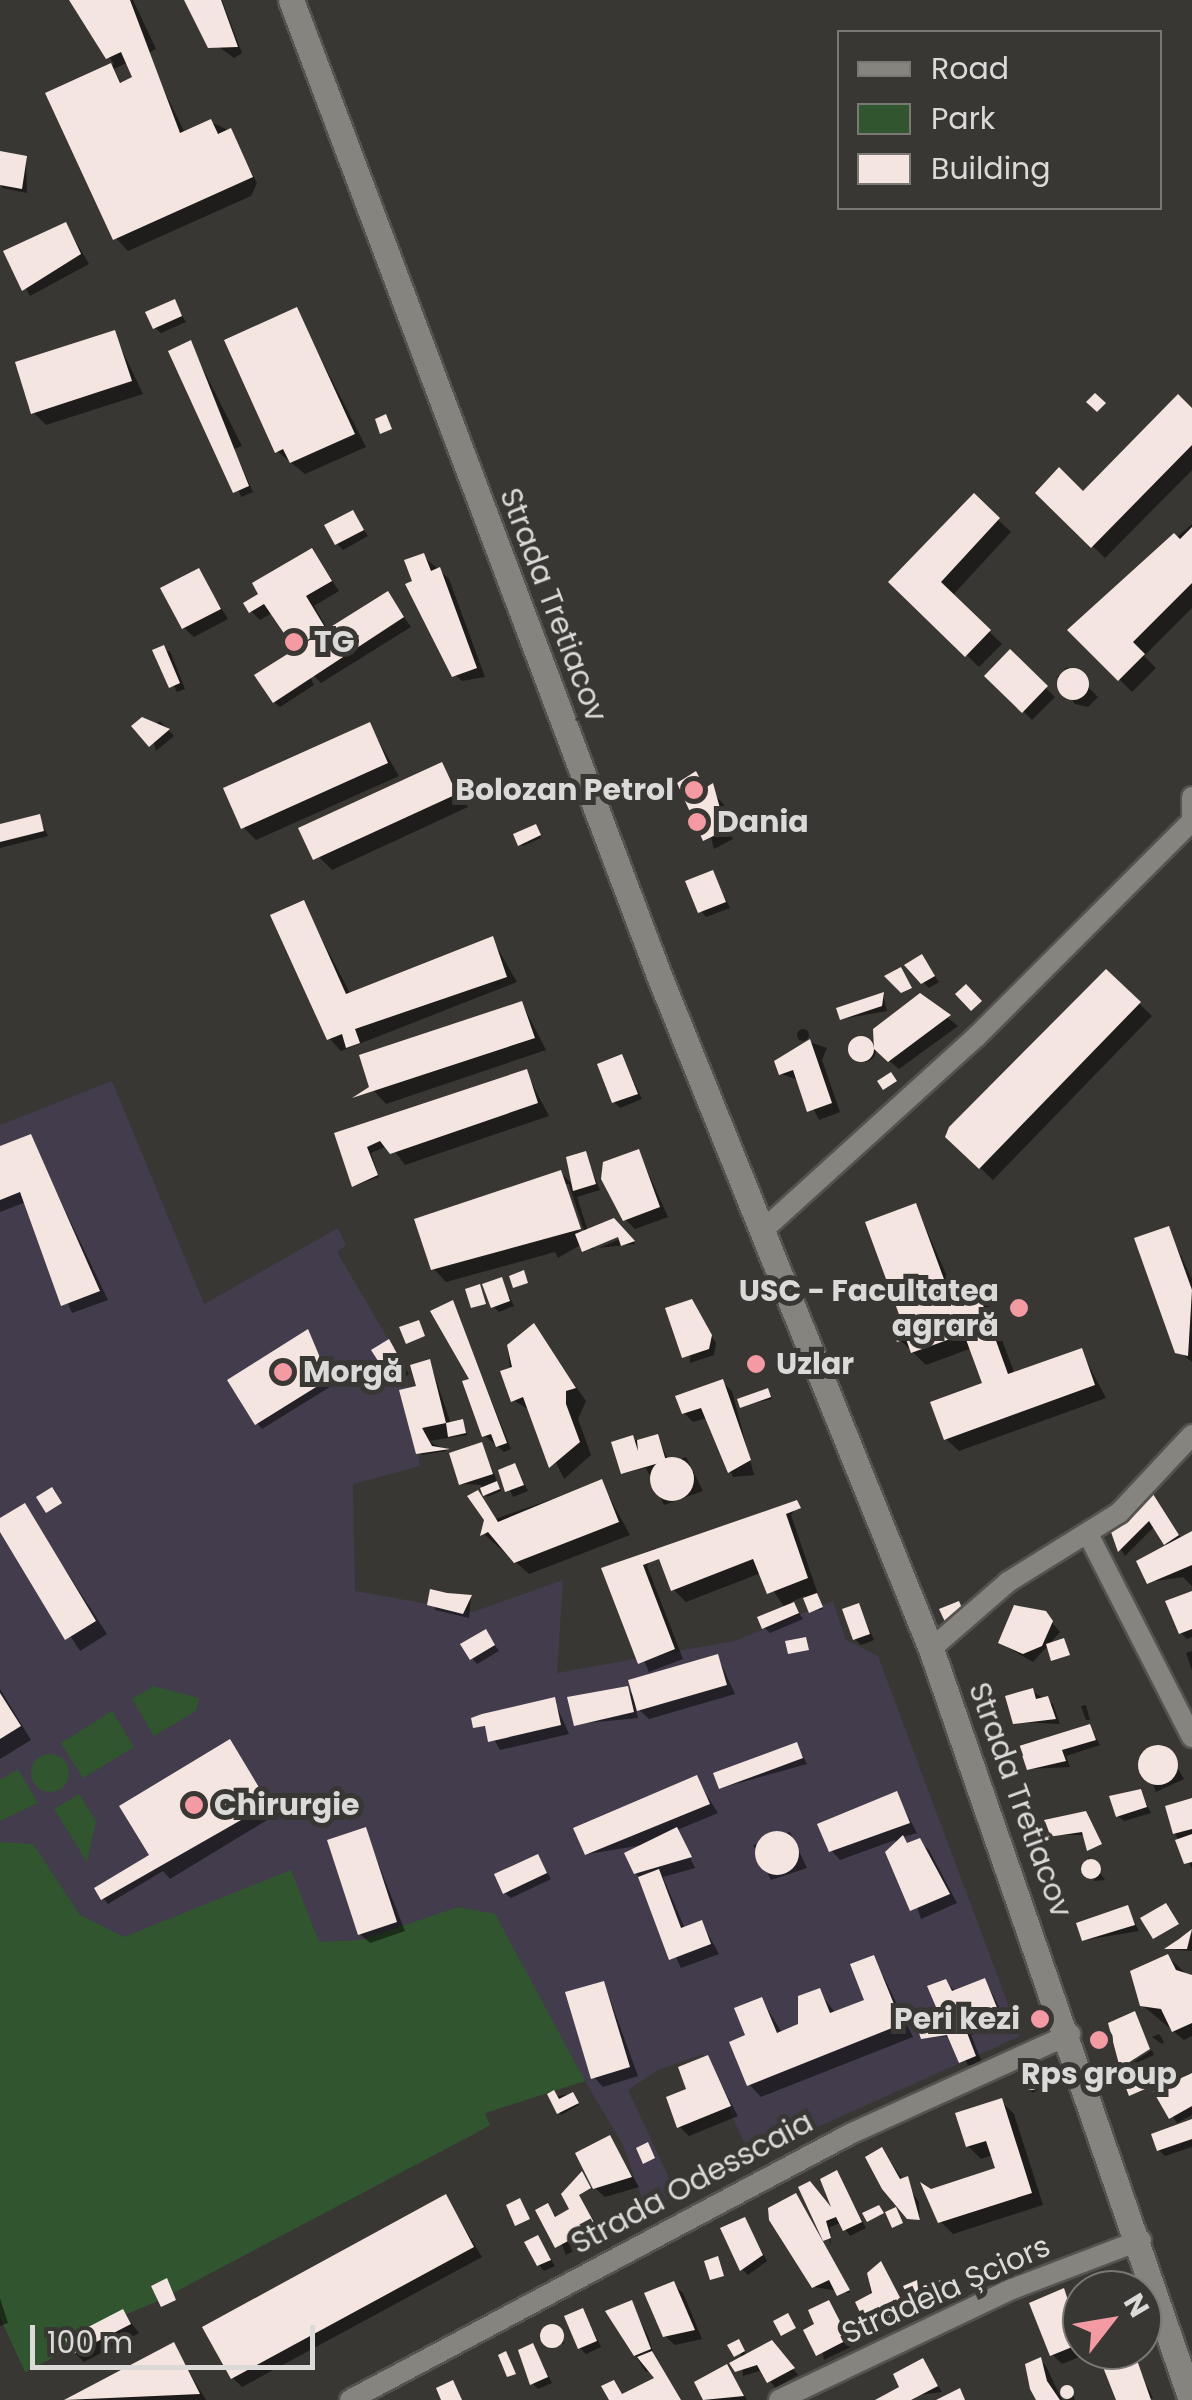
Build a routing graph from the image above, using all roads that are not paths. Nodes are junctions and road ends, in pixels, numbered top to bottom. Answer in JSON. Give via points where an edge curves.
{"nodes":[{"id":1,"x":291,"y":0,"type":"edge"},
{"id":2,"x":1192,"y":797,"type":"edge"},
{"id":3,"x":1191,"y":822,"type":"edge"},
{"id":4,"x":762,"y":1231,"type":"junction"},
{"id":5,"x":1192,"y":1436,"type":"edge"},
{"id":6,"x":1089,"y":1536,"type":"junction"},
{"id":7,"x":931,"y":1649,"type":"junction"},
{"id":8,"x":1192,"y":1737,"type":"edge"},
{"id":9,"x":1070,"y":2034,"type":"junction"},
{"id":10,"x":1141,"y":2240,"type":"junction"},
{"id":11,"x":350,"y":2400,"type":"edge"},
{"id":12,"x":779,"y":2400,"type":"edge"},
{"id":13,"x":1190,"y":2400,"type":"edge"}],
"edges":[{"from":1,"to":4,"type":"street","name":"Strada Tretiacov"},
{"from":2,"to":3,"type":"street"},
{"from":3,"to":4,"type":"street","via":[[976,1037]]},
{"from":4,"to":7,"type":"street","name":"Strada Tretiacov"},
{"from":5,"to":6,"type":"street"},
{"from":6,"to":7,"type":"street","via":[[1008,1582]]},
{"from":6,"to":8,"type":"street"},
{"from":7,"to":9,"type":"street","name":"Strada Tretiacov"},
{"from":9,"to":10,"type":"street","name":"Strada Tretiacov"},
{"from":9,"to":11,"type":"street","name":"Strada Odesscaia","via":[[850,2134]]},
{"from":10,"to":12,"type":"street","name":"Stradela Șciors","via":[[1012,2289]]},
{"from":10,"to":13,"type":"street","name":"Strada Tretiacov"}]}
